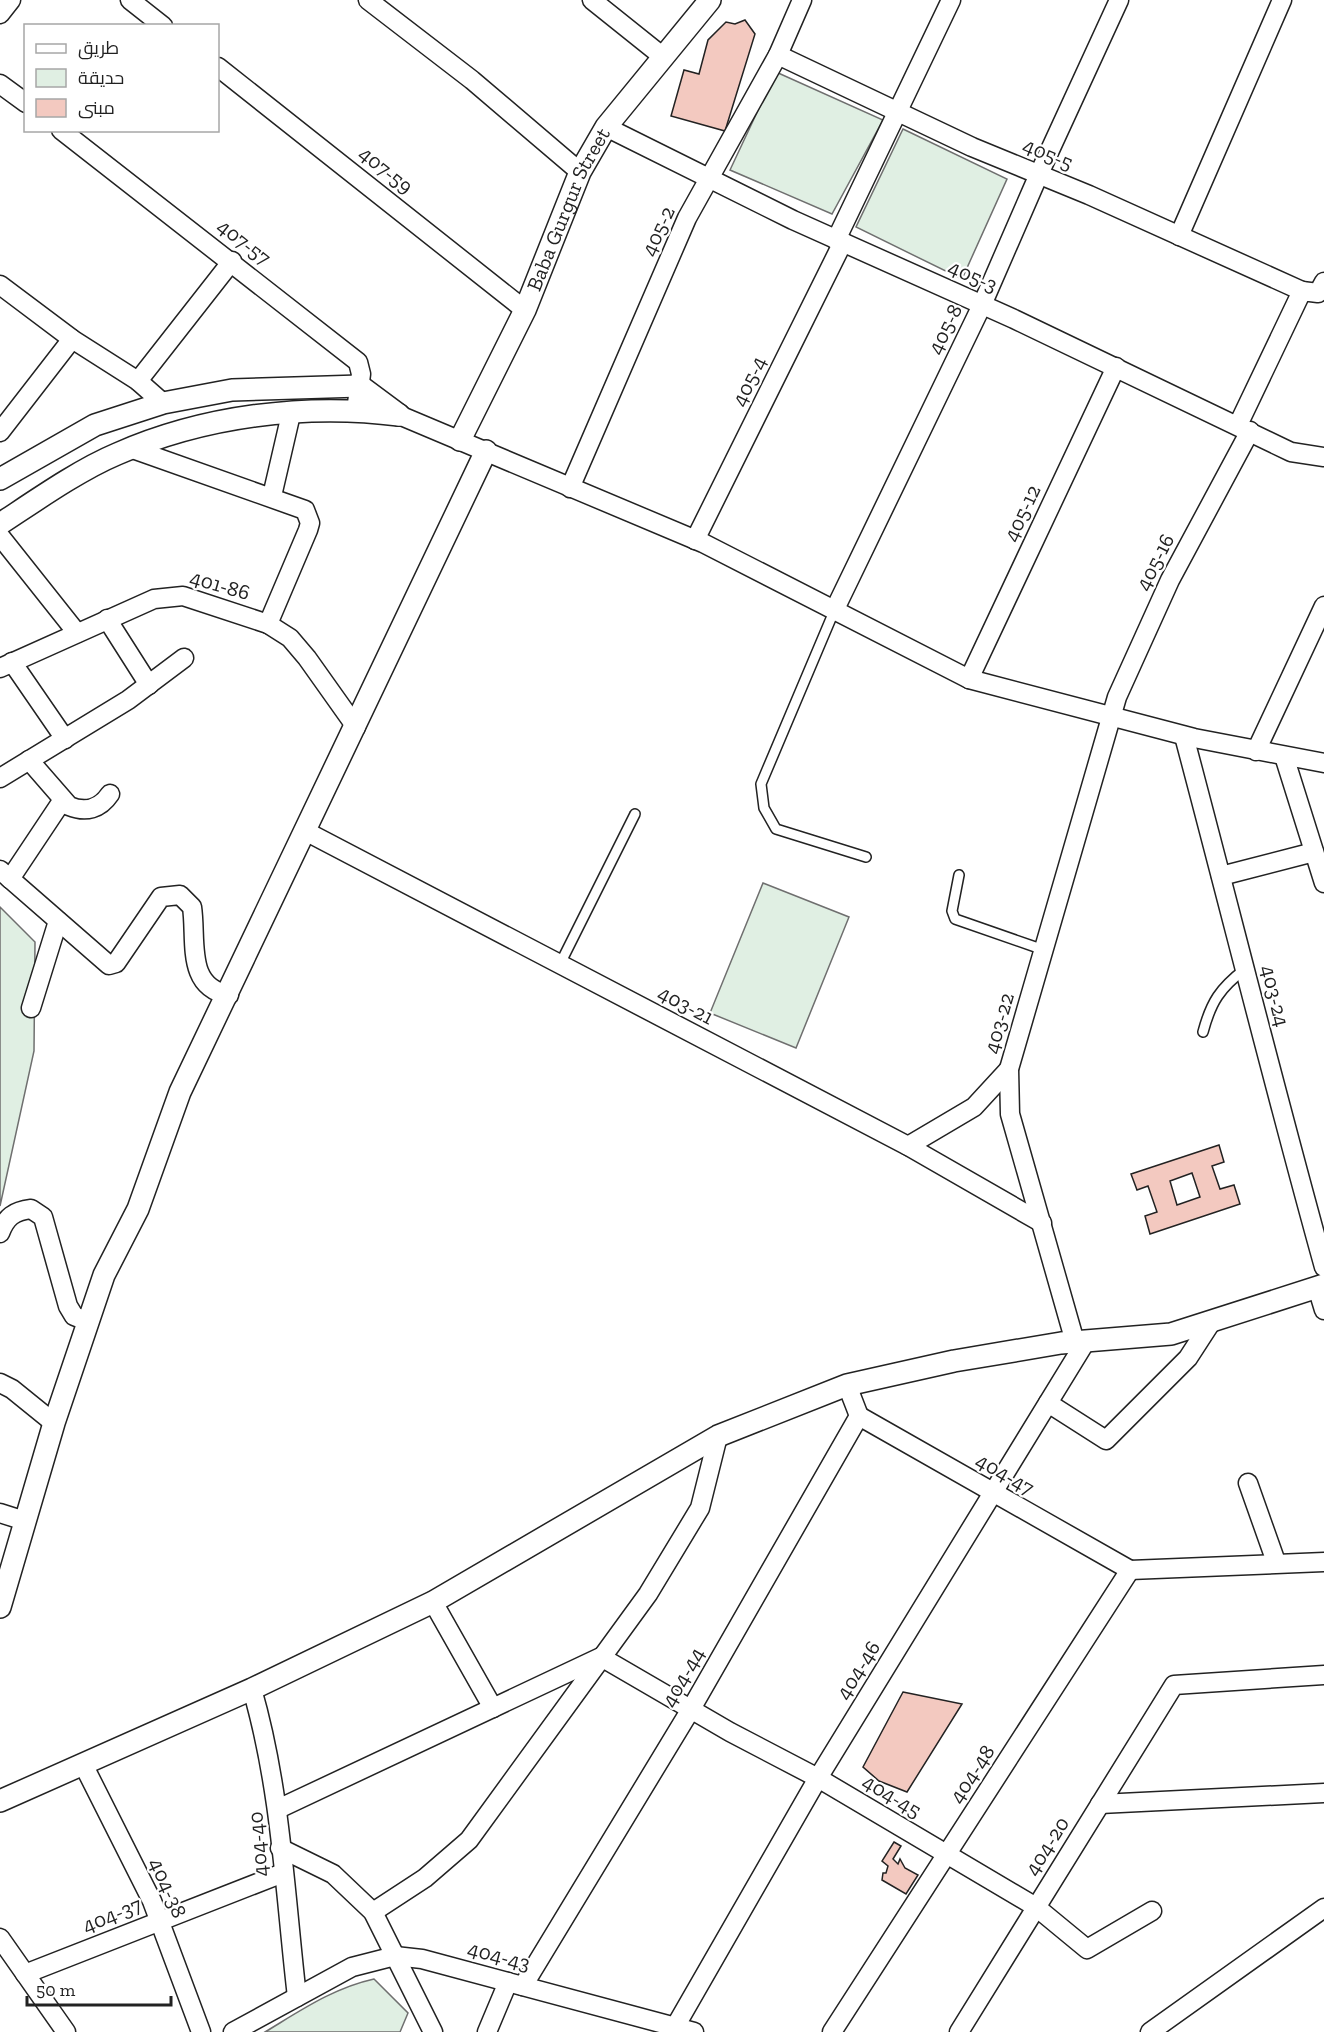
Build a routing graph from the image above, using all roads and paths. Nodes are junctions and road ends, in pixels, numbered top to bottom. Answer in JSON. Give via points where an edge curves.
{"nodes":[{"id":1,"x":11,"y":0,"type":"edge"},
{"id":2,"x":130,"y":0,"type":"edge"},
{"id":3,"x":368,"y":0,"type":"edge"},
{"id":4,"x":592,"y":0,"type":"edge"},
{"id":5,"x":710,"y":0,"type":"edge"},
{"id":6,"x":802,"y":0,"type":"edge"},
{"id":7,"x":951,"y":0,"type":"edge"},
{"id":8,"x":1119,"y":0,"type":"edge"},
{"id":9,"x":1282,"y":0,"type":"edge"},
{"id":10,"x":0,"y":14,"type":"edge"},
{"id":11,"x":161,"y":24,"type":"edge"},
{"id":12,"x":778,"y":55,"type":"junction"},
{"id":13,"x":662,"y":56,"type":"junction"},
{"id":14,"x":219,"y":68,"type":"edge"},
{"id":15,"x":0,"y":84,"type":"edge"},
{"id":16,"x":24,"y":102,"type":"edge"},
{"id":17,"x":899,"y":112,"type":"junction"},
{"id":18,"x":606,"y":127,"type":"junction"},
{"id":19,"x":64,"y":132,"type":"edge"},
{"id":20,"x":580,"y":171,"type":"junction"},
{"id":21,"x":1038,"y":174,"type":"junction"},
{"id":22,"x":710,"y":179,"type":"junction"},
{"id":23,"x":1179,"y":236,"type":"junction"},
{"id":24,"x":839,"y":241,"type":"junction"},
{"id":25,"x":232,"y":261,"type":"junction"},
{"id":26,"x":1324,"y":282,"type":"edge"},
{"id":27,"x":0,"y":285,"type":"edge"},
{"id":28,"x":1302,"y":291,"type":"junction"},
{"id":29,"x":982,"y":305,"type":"junction"},
{"id":30,"x":525,"y":310,"type":"junction"},
{"id":31,"x":72,"y":339,"type":"junction"},
{"id":32,"x":1116,"y":367,"type":"junction"},
{"id":33,"x":138,"y":381,"type":"junction"},
{"id":34,"x":360,"y":386,"type":"junction"},
{"id":35,"x":163,"y":403,"type":"junction"},
{"id":36,"x":356,"y":411,"type":"junction"},
{"id":37,"x":291,"y":414,"type":"junction"},
{"id":38,"x":399,"y":416,"type":"junction"},
{"id":39,"x":1244,"y":428,"type":"junction"},
{"id":40,"x":0,"y":432,"type":"edge"},
{"id":41,"x":460,"y":440,"type":"junction"},
{"id":42,"x":130,"y":448,"type":"junction"},
{"id":43,"x":486,"y":451,"type":"junction"},
{"id":44,"x":1324,"y":457,"type":"edge"},
{"id":45,"x":1,"y":477,"type":"edge"},
{"id":46,"x":570,"y":488,"type":"junction"},
{"id":47,"x":272,"y":496,"type":"junction"},
{"id":48,"x":0,"y":524,"type":"edge"},
{"id":49,"x":0,"y":536,"type":"edge"},
{"id":50,"x":694,"y":540,"type":"junction"},
{"id":51,"x":1324,"y":606,"type":"edge"},
{"id":52,"x":835,"y":609,"type":"junction"},
{"id":53,"x":107,"y":619,"type":"junction"},
{"id":54,"x":268,"y":624,"type":"junction"},
{"id":55,"x":77,"y":633,"type":"junction"},
{"id":56,"x":184,"y":658,"type":"dead end"},
{"id":57,"x":6,"y":665,"type":"edge"},
{"id":58,"x":969,"y":679,"type":"junction"},
{"id":59,"x":149,"y":686,"type":"junction"},
{"id":60,"x":1112,"y":718,"type":"junction"},
{"id":61,"x":356,"y":727,"type":"junction"},
{"id":62,"x":1184,"y":736,"type":"junction"},
{"id":63,"x":65,"y":739,"type":"junction"},
{"id":64,"x":1256,"y":751,"type":"junction"},
{"id":65,"x":1284,"y":756,"type":"junction"},
{"id":66,"x":29,"y":760,"type":"junction"},
{"id":67,"x":1324,"y":763,"type":"edge"},
{"id":68,"x":0,"y":778,"type":"edge"},
{"id":69,"x":110,"y":794,"type":"dead end"},
{"id":70,"x":62,"y":801,"type":"junction"},
{"id":71,"x":635,"y":814,"type":"dead end"},
{"id":72,"x":307,"y":832,"type":"junction"},
{"id":73,"x":1314,"y":852,"type":"junction"},
{"id":74,"x":866,"y":857,"type":"dead end"},
{"id":75,"x":5,"y":874,"type":"edge"},
{"id":76,"x":959,"y":875,"type":"dead end"},
{"id":77,"x":1221,"y":876,"type":"junction"},
{"id":78,"x":1324,"y":883,"type":"edge"},
{"id":79,"x":58,"y":921,"type":"junction"},
{"id":80,"x":1044,"y":950,"type":"junction"},
{"id":81,"x":560,"y":964,"type":"junction"},
{"id":82,"x":1245,"y":969,"type":"junction"},
{"id":83,"x":229,"y":995,"type":"junction"},
{"id":84,"x":31,"y":1008,"type":"dead end"},
{"id":85,"x":1203,"y":1032,"type":"dead end"},
{"id":86,"x":1009,"y":1069,"type":"junction"},
{"id":87,"x":908,"y":1146,"type":"junction"},
{"id":88,"x":1042,"y":1223,"type":"junction"},
{"id":89,"x":0,"y":1233,"type":"edge"},
{"id":90,"x":1322,"y":1280,"type":"edge"},
{"id":91,"x":1324,"y":1310,"type":"edge"},
{"id":92,"x":1212,"y":1321,"type":"junction"},
{"id":93,"x":89,"y":1322,"type":"junction"},
{"id":94,"x":1080,"y":1342,"type":"junction"},
{"id":95,"x":0,"y":1383,"type":"edge"},
{"id":96,"x":847,"y":1385,"type":"junction"},
{"id":97,"x":1048,"y":1403,"type":"junction"},
{"id":98,"x":859,"y":1416,"type":"junction"},
{"id":99,"x":54,"y":1423,"type":"junction"},
{"id":100,"x":718,"y":1436,"type":"junction"},
{"id":101,"x":1248,"y":1483,"type":"dead end"},
{"id":102,"x":993,"y":1493,"type":"junction"},
{"id":103,"x":0,"y":1513,"type":"edge"},
{"id":104,"x":25,"y":1521,"type":"junction"},
{"id":105,"x":1276,"y":1562,"type":"junction"},
{"id":106,"x":1324,"y":1562,"type":"edge"},
{"id":107,"x":1130,"y":1570,"type":"junction"},
{"id":108,"x":434,"y":1602,"type":"junction"},
{"id":109,"x":0,"y":1607,"type":"edge"},
{"id":110,"x":602,"y":1657,"type":"junction"},
{"id":111,"x":1324,"y":1675,"type":"edge"},
{"id":112,"x":252,"y":1689,"type":"junction"},
{"id":113,"x":493,"y":1708,"type":"junction"},
{"id":114,"x":691,"y":1709,"type":"junction"},
{"id":115,"x":84,"y":1766,"type":"junction"},
{"id":116,"x":818,"y":1778,"type":"junction"},
{"id":117,"x":1324,"y":1793,"type":"edge"},
{"id":118,"x":0,"y":1801,"type":"edge"},
{"id":119,"x":1100,"y":1804,"type":"junction"},
{"id":120,"x":278,"y":1809,"type":"junction"},
{"id":121,"x":280,"y":1848,"type":"junction"},
{"id":122,"x":947,"y":1855,"type":"junction"},
{"id":123,"x":283,"y":1873,"type":"junction"},
{"id":124,"x":1036,"y":1907,"type":"junction"},
{"id":125,"x":1324,"y":1908,"type":"edge"},
{"id":126,"x":1152,"y":1911,"type":"dead end"},
{"id":127,"x":373,"y":1912,"type":"junction"},
{"id":128,"x":159,"y":1920,"type":"junction"},
{"id":129,"x":0,"y":1938,"type":"edge"},
{"id":130,"x":395,"y":1956,"type":"junction"},
{"id":131,"x":25,"y":1974,"type":"junction"},
{"id":132,"x":516,"y":1984,"type":"junction"},
{"id":133,"x":297,"y":1997,"type":"junction"},
{"id":134,"x":675,"y":2027,"type":"junction"},
{"id":135,"x":66,"y":2032,"type":"edge"},
{"id":136,"x":201,"y":2032,"type":"edge"},
{"id":137,"x":233,"y":2032,"type":"edge"},
{"id":138,"x":433,"y":2032,"type":"edge"},
{"id":139,"x":487,"y":2032,"type":"edge"},
{"id":140,"x":693,"y":2032,"type":"edge"},
{"id":141,"x":832,"y":2032,"type":"edge"},
{"id":142,"x":959,"y":2032,"type":"edge"},
{"id":143,"x":1150,"y":2032,"type":"edge"}],
"edges":[{"from":1,"to":10,"type":"street"},
{"from":2,"to":11,"type":"street"},
{"from":3,"to":20,"type":"street","via":[[472,80]]},
{"from":4,"to":13,"type":"street"},
{"from":5,"to":13,"type":"street","name":"Baba Gurgur Street"},
{"from":6,"to":12,"type":"street","name":"405-2"},
{"from":7,"to":17,"type":"street","name":"405-4"},
{"from":8,"to":21,"type":"street","name":"405-8"},
{"from":9,"to":23,"type":"street"},
{"from":12,"to":17,"type":"street","name":"405-5"},
{"from":12,"to":22,"type":"street","name":"405-2"},
{"from":13,"to":18,"type":"street","name":"Baba Gurgur Street"},
{"from":14,"to":30,"type":"street","name":"407-59"},
{"from":15,"to":16,"type":"street"},
{"from":17,"to":21,"type":"street","name":"405-5"},
{"from":17,"to":24,"type":"street","name":"405-4"},
{"from":18,"to":20,"type":"street","name":"Baba Gurgur Street"},
{"from":18,"to":22,"type":"street","name":"405-3"},
{"from":19,"to":25,"type":"street","name":"407-57"},
{"from":20,"to":30,"type":"street","name":"Baba Gurgur Street"},
{"from":21,"to":23,"type":"street","name":"405-5"},
{"from":21,"to":29,"type":"street","name":"405-8"},
{"from":22,"to":24,"type":"street","name":"405-3"},
{"from":22,"to":46,"type":"street","name":"405-2","via":[[687,218]]},
{"from":23,"to":28,"type":"street","name":"405-5"},
{"from":24,"to":29,"type":"street","name":"405-3"},
{"from":24,"to":50,"type":"street","name":"405-4"},
{"from":25,"to":33,"type":"street"},
{"from":25,"to":34,"type":"street","name":"407-57","via":[[358,362]]},
{"from":26,"to":28,"type":"street","via":[[1318,294]]},
{"from":27,"to":31,"type":"street"},
{"from":28,"to":39,"type":"street","name":"405-16"},
{"from":29,"to":32,"type":"street","name":"405-3"},
{"from":29,"to":52,"type":"street","name":"405-8"},
{"from":30,"to":41,"type":"street","name":"Baba Gurgur Street"},
{"from":31,"to":33,"type":"street"},
{"from":31,"to":40,"type":"street"},
{"from":32,"to":39,"type":"street","name":"405-3"},
{"from":32,"to":58,"type":"street","name":"405-12"},
{"from":33,"to":35,"type":"street"},
{"from":34,"to":35,"type":"street","via":[[232,390]]},
{"from":34,"to":36,"type":"street","name":"407-57"},
{"from":34,"to":38,"type":"street"},
{"from":35,"to":45,"type":"street","via":[[95,424]]},
{"from":36,"to":37,"type":"street"},
{"from":36,"to":38,"type":"street"},
{"from":37,"to":42,"type":"street","via":[[216,422]]},
{"from":37,"to":47,"type":"street"},
{"from":38,"to":41,"type":"street"},
{"from":39,"to":44,"type":"street","name":"405-3","via":[[1291,452]]},
{"from":39,"to":60,"type":"street","name":"405-16","via":[[1170,580],[1117,697]]},
{"from":41,"to":43,"type":"street"},
{"from":42,"to":47,"type":"street"},
{"from":42,"to":48,"type":"street"},
{"from":43,"to":46,"type":"street"},
{"from":43,"to":61,"type":"street"},
{"from":46,"to":50,"type":"street"},
{"from":47,"to":54,"type":"street","via":[[300,506],[308,515],[308,530]]},
{"from":49,"to":55,"type":"street"},
{"from":50,"to":52,"type":"street"},
{"from":51,"to":64,"type":"street"},
{"from":52,"to":58,"type":"street"},
{"from":52,"to":74,"type":"lane","via":[[761,784],[764,808],[776,830]]},
{"from":53,"to":54,"type":"street","name":"401-86","via":[[154,599],[183,596]]},
{"from":53,"to":55,"type":"street","name":"401-86"},
{"from":53,"to":59,"type":"street"},
{"from":54,"to":61,"type":"street","name":"401-86","via":[[299,648]]},
{"from":55,"to":57,"type":"street","name":"401-86"},
{"from":56,"to":59,"type":"street"},
{"from":57,"to":63,"type":"street"},
{"from":58,"to":60,"type":"street"},
{"from":59,"to":63,"type":"street"},
{"from":60,"to":62,"type":"street"},
{"from":60,"to":80,"type":"street","name":"403-22"},
{"from":61,"to":72,"type":"street"},
{"from":62,"to":64,"type":"street"},
{"from":62,"to":77,"type":"street","name":"403-24"},
{"from":63,"to":66,"type":"street"},
{"from":64,"to":65,"type":"street"},
{"from":65,"to":67,"type":"street"},
{"from":65,"to":73,"type":"street"},
{"from":66,"to":68,"type":"street"},
{"from":66,"to":70,"type":"street"},
{"from":69,"to":70,"type":"street","via":[[100,805],[86,810]]},
{"from":70,"to":75,"type":"street"},
{"from":71,"to":81,"type":"lane"},
{"from":72,"to":81,"type":"street","name":"403-21"},
{"from":72,"to":83,"type":"street"},
{"from":73,"to":77,"type":"street"},
{"from":73,"to":78,"type":"street"},
{"from":75,"to":79,"type":"street"},
{"from":76,"to":80,"type":"lane","via":[[954,919]]},
{"from":77,"to":82,"type":"street","name":"403-24"},
{"from":79,"to":83,"type":"street","via":[[106,964],[112,965],[161,897],[180,895],[192,907],[198,973],[213,991]]},
{"from":79,"to":84,"type":"street"},
{"from":80,"to":86,"type":"street","name":"403-22"},
{"from":81,"to":87,"type":"street","name":"403-21"},
{"from":82,"to":85,"type":"lane","via":[[1225,984],[1210,1008]]},
{"from":82,"to":90,"type":"street","name":"403-24"},
{"from":83,"to":93,"type":"street","via":[[180,1092],[138,1209],[104,1275]]},
{"from":86,"to":87,"type":"street","via":[[974,1107]]},
{"from":86,"to":88,"type":"street","name":"403-22","via":[[1010,1114]]},
{"from":87,"to":88,"type":"street","name":"403-21"},
{"from":88,"to":94,"type":"street","name":"403-22"},
{"from":89,"to":93,"type":"street","via":[[13,1213],[31,1209],[43,1216],[68,1306],[74,1316]]},
{"from":90,"to":91,"type":"street","name":"403-24"},
{"from":90,"to":92,"type":"street"},
{"from":92,"to":94,"type":"street","via":[[1171,1334]]},
{"from":92,"to":97,"type":"street","via":[[1188,1358],[1106,1440]]},
{"from":93,"to":99,"type":"street"},
{"from":94,"to":96,"type":"street","via":[[954,1361]]},
{"from":94,"to":97,"type":"street","name":"404-46"},
{"from":95,"to":99,"type":"street"},
{"from":96,"to":98,"type":"street"},
{"from":96,"to":100,"type":"street"},
{"from":97,"to":102,"type":"street","name":"404-46"},
{"from":98,"to":102,"type":"street","name":"404-47"},
{"from":98,"to":114,"type":"street","name":"404-44"},
{"from":99,"to":104,"type":"street"},
{"from":100,"to":108,"type":"street"},
{"from":100,"to":110,"type":"street","via":[[700,1508],[648,1594]]},
{"from":101,"to":105,"type":"street"},
{"from":102,"to":107,"type":"street","name":"404-47"},
{"from":102,"to":116,"type":"street","name":"404-46"},
{"from":103,"to":104,"type":"street"},
{"from":104,"to":109,"type":"street"},
{"from":105,"to":106,"type":"street"},
{"from":105,"to":107,"type":"street"},
{"from":107,"to":122,"type":"street","name":"404-48"},
{"from":108,"to":112,"type":"street"},
{"from":108,"to":113,"type":"street"},
{"from":110,"to":113,"type":"street"},
{"from":110,"to":114,"type":"street","name":"404-45"},
{"from":110,"to":127,"type":"street","via":[[469,1840],[425,1878]]},
{"from":111,"to":119,"type":"street","name":"404-20","via":[[1174,1684]]},
{"from":112,"to":115,"type":"street"},
{"from":112,"to":120,"type":"street","name":"404-40","via":[[265,1732]]},
{"from":113,"to":120,"type":"street"},
{"from":114,"to":116,"type":"street","name":"404-45"},
{"from":114,"to":132,"type":"street","name":"404-44"},
{"from":115,"to":118,"type":"street"},
{"from":115,"to":128,"type":"street","name":"404-38"},
{"from":116,"to":122,"type":"street","name":"404-45"},
{"from":116,"to":134,"type":"street","name":"404-46"},
{"from":117,"to":119,"type":"street"},
{"from":119,"to":124,"type":"street","name":"404-20"},
{"from":120,"to":121,"type":"street","name":"404-40"},
{"from":121,"to":123,"type":"street","name":"404-40"},
{"from":121,"to":127,"type":"street","via":[[333,1875]]},
{"from":122,"to":124,"type":"street","name":"404-45"},
{"from":122,"to":141,"type":"street","name":"404-48"},
{"from":123,"to":128,"type":"street","name":"404-37"},
{"from":123,"to":133,"type":"street","name":"404-40"},
{"from":124,"to":126,"type":"street","name":"404-45","via":[[1087,1949]]},
{"from":124,"to":142,"type":"street","name":"404-20"},
{"from":125,"to":143,"type":"street"},
{"from":127,"to":130,"type":"street"},
{"from":128,"to":131,"type":"street","name":"404-37"},
{"from":128,"to":136,"type":"street","name":"404-38"},
{"from":129,"to":131,"type":"street"},
{"from":130,"to":132,"type":"street","name":"404-43","via":[[422,1959]]},
{"from":130,"to":133,"type":"street","name":"404-43","via":[[352,1967]]},
{"from":130,"to":138,"type":"street"},
{"from":131,"to":135,"type":"street"},
{"from":132,"to":134,"type":"street","name":"404-43"},
{"from":132,"to":139,"type":"street","name":"404-44"},
{"from":133,"to":137,"type":"street","name":"404-43"},
{"from":134,"to":140,"type":"street","name":"404-43"}]}
